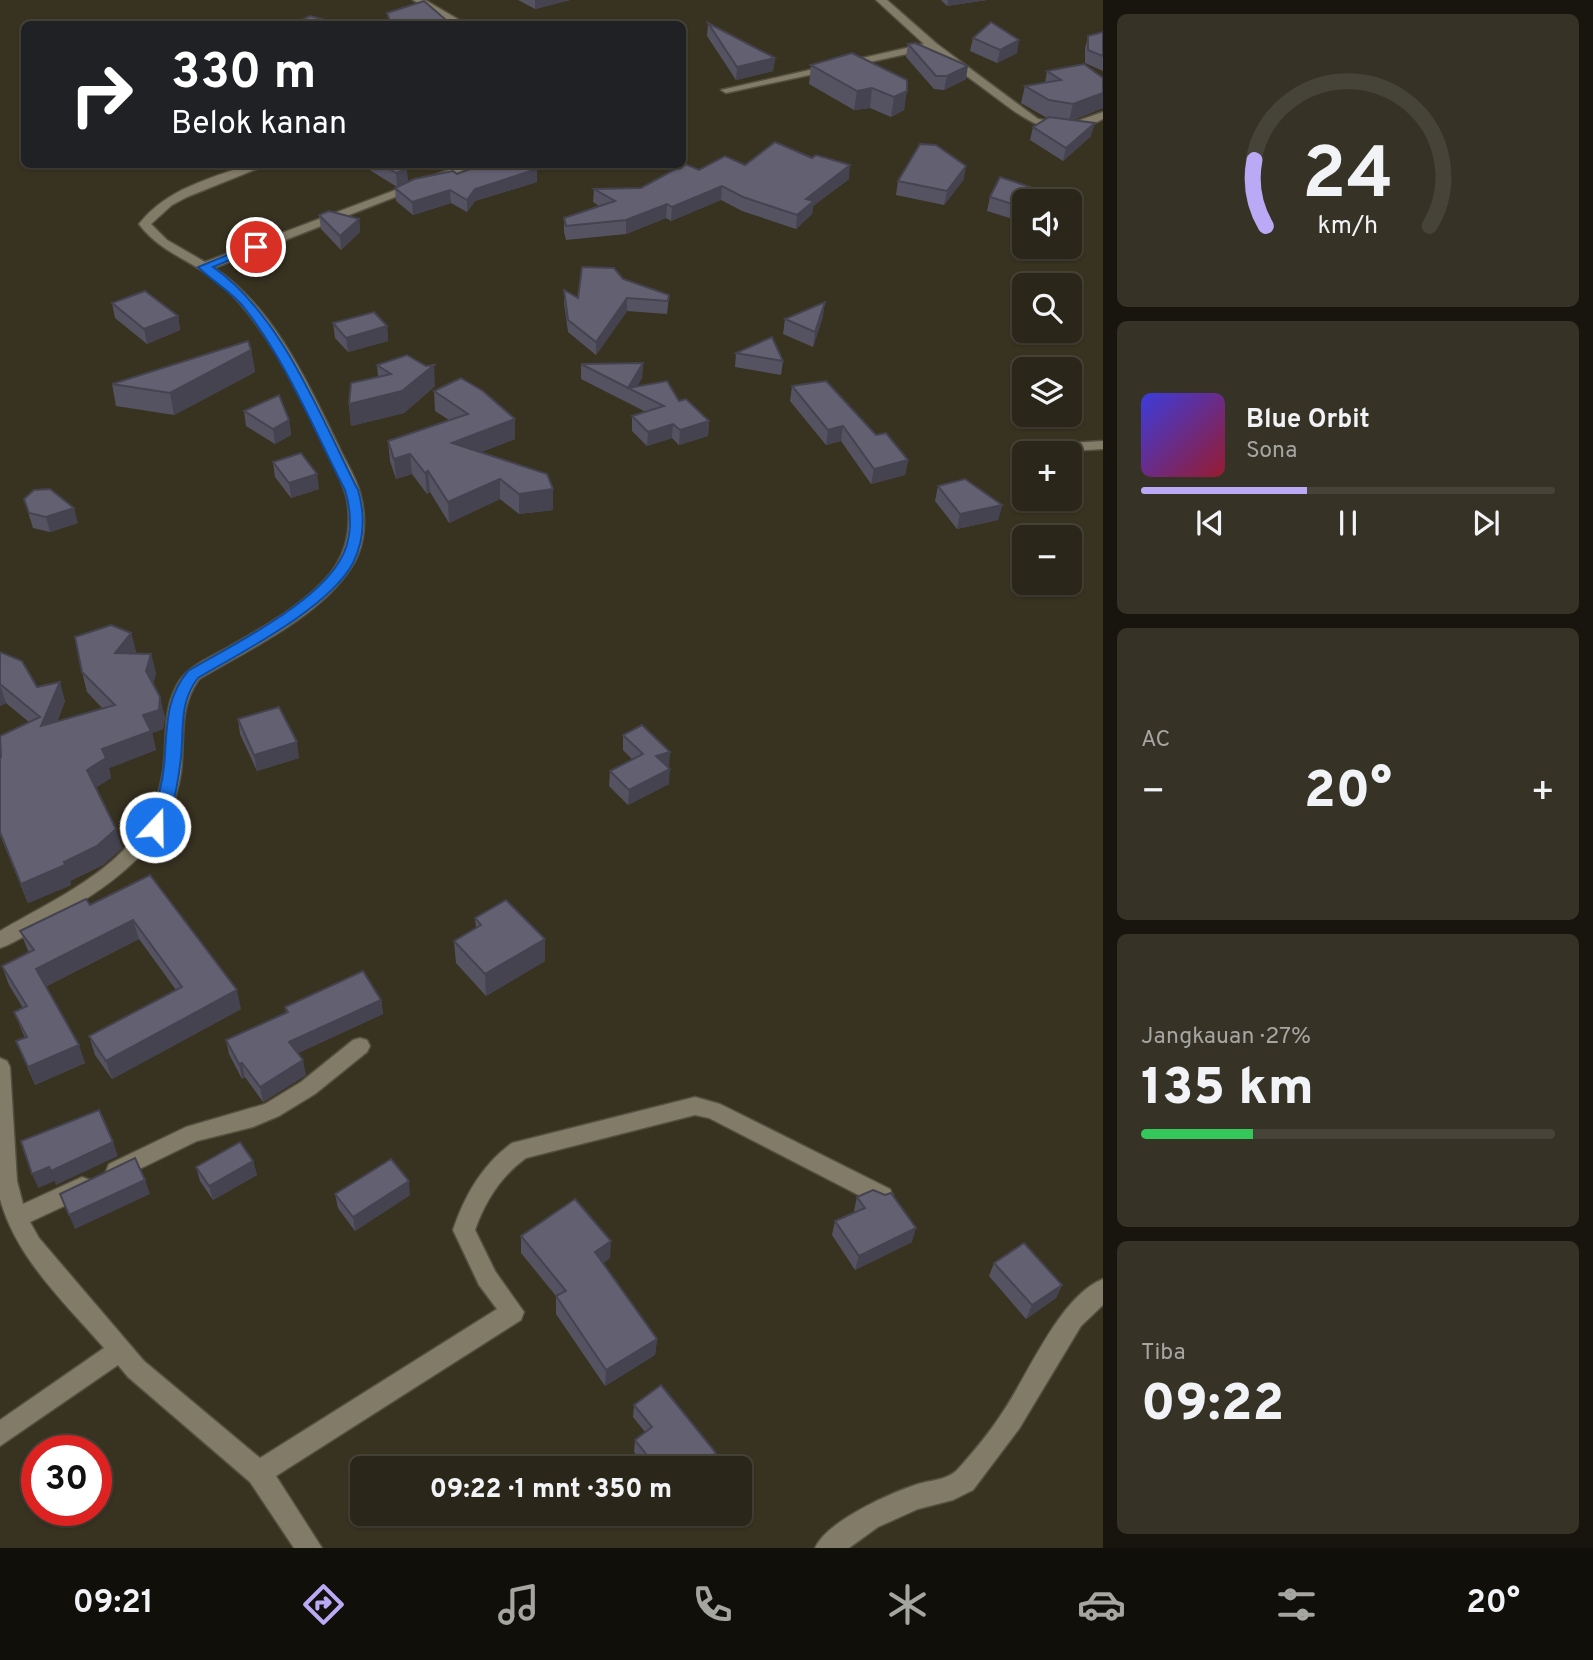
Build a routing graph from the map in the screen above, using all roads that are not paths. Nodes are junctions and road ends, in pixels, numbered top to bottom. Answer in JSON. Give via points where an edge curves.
{"nodes":[{"id":1,"x":418,"y":0,"type":"edge"},
{"id":2,"x":881,"y":0,"type":"edge"},
{"id":3,"x":456,"y":21,"type":"edge"},
{"id":4,"x":933,"y":46,"type":"junction"},
{"id":5,"x":726,"y":90,"type":"dead end"},
{"id":6,"x":1103,"y":115,"type":"edge"},
{"id":7,"x":254,"y":168,"type":"edge"},
{"id":8,"x":463,"y":168,"type":"edge"},
{"id":9,"x":204,"y":267,"type":"junction"},
{"id":10,"x":1103,"y":445,"type":"edge"},
{"id":11,"x":1082,"y":446,"type":"edge"},
{"id":12,"x":0,"y":940,"type":"edge"},
{"id":13,"x":360,"y":1046,"type":"dead end"},
{"id":14,"x":0,"y":1067,"type":"edge"},
{"id":15,"x":882,"y":1196,"type":"edge"},
{"id":16,"x":16,"y":1218,"type":"junction"},
{"id":17,"x":1103,"y":1290,"type":"edge"},
{"id":18,"x":119,"y":1351,"type":"junction"},
{"id":19,"x":0,"y":1434,"type":"edge"},
{"id":20,"x":259,"y":1473,"type":"junction"},
{"id":21,"x":309,"y":1548,"type":"edge"},
{"id":22,"x":828,"y":1548,"type":"edge"}],
"edges":[{"from":1,"to":3,"type":"street"},
{"from":2,"to":4,"type":"street"},
{"from":4,"to":5,"type":"street"},
{"from":4,"to":6,"type":"street","via":[[1034,121],[1073,128]]},
{"from":7,"to":9,"type":"street","via":[[173,200],[145,223],[165,245]]},
{"from":8,"to":9,"type":"street"},
{"from":9,"to":12,"type":"street","via":[[250,306],[277,346],[352,490],[358,513],[355,536],[346,562],[327,586],[184,685],[174,715],[166,805],[140,850],[124,865]]},
{"from":10,"to":11,"type":"street"},
{"from":13,"to":16,"type":"street","via":[[272,1110],[193,1133]]},
{"from":14,"to":16,"type":"street","via":[[6,1181]]},
{"from":15,"to":20,"type":"street","via":[[713,1110],[695,1106],[520,1150],[491,1177],[464,1230],[487,1278],[513,1312]]},
{"from":16,"to":18,"type":"street","via":[[31,1245]]},
{"from":17,"to":22,"type":"street","via":[[1073,1318],[1011,1421],[964,1481],[869,1518]]},
{"from":18,"to":19,"type":"street"},
{"from":18,"to":20,"type":"street"},
{"from":20,"to":21,"type":"street"}]}
